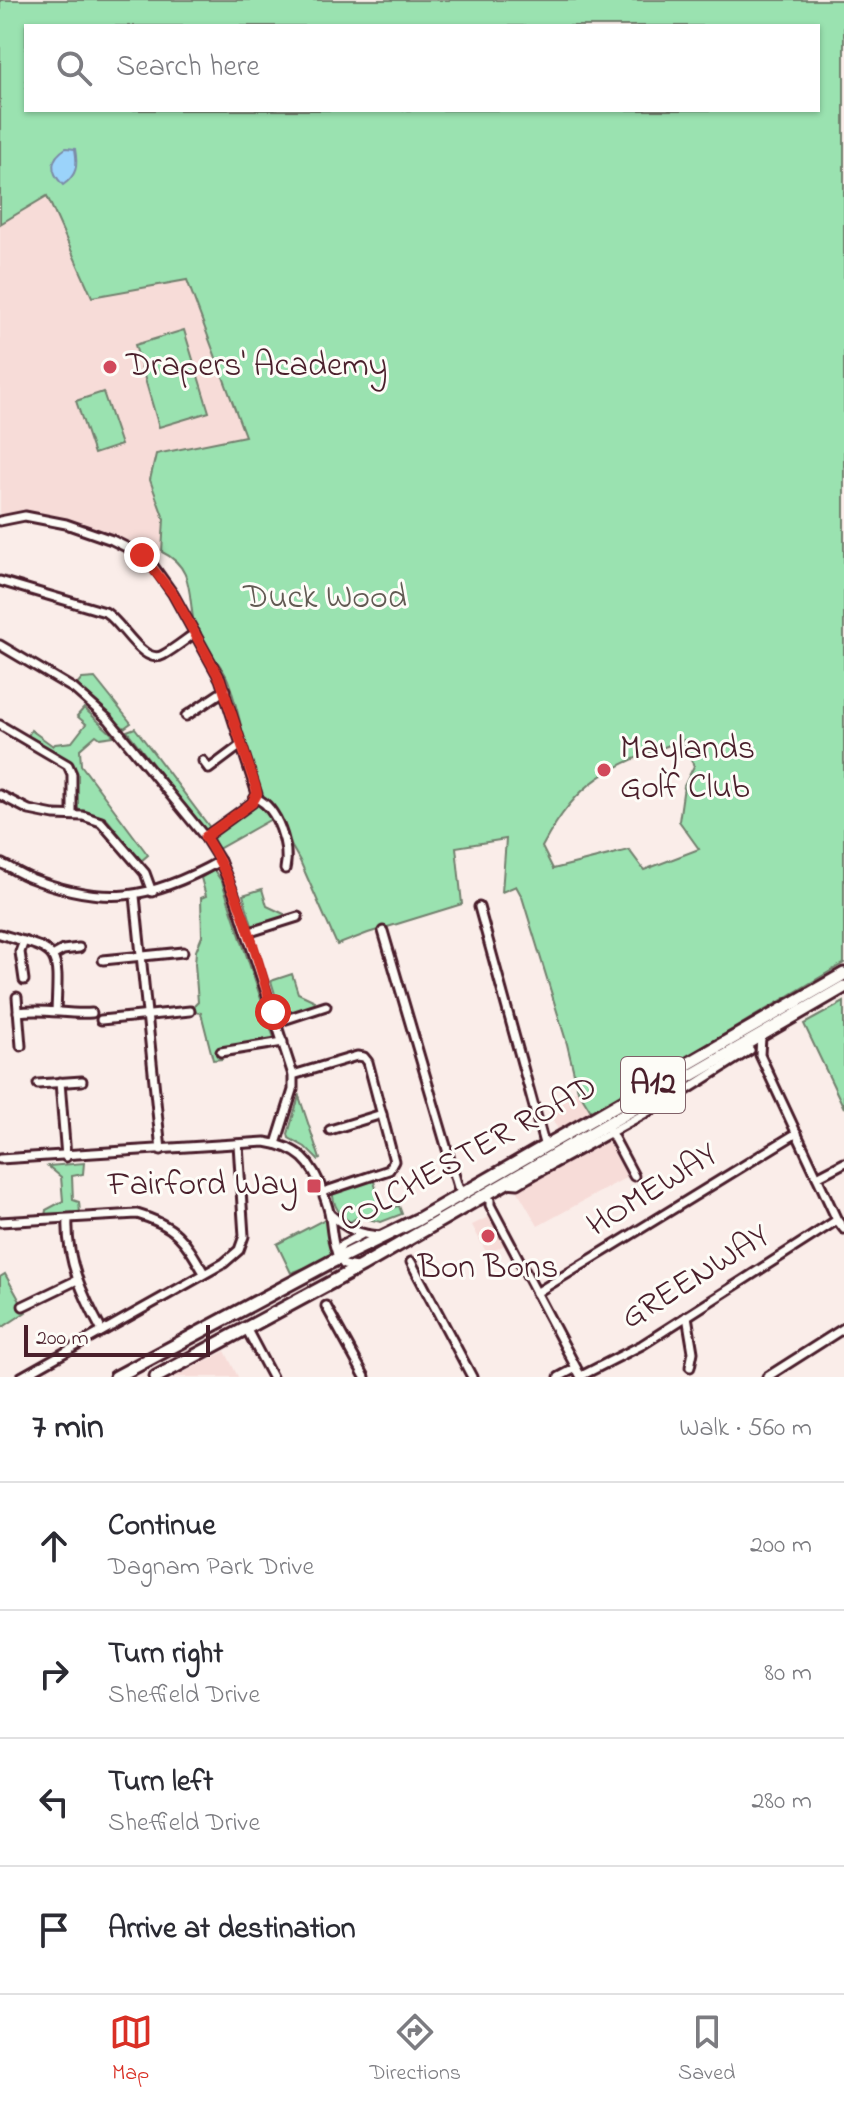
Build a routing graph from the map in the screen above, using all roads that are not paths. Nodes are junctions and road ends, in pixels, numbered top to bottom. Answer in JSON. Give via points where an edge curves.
{"nodes":[{"id":1,"x":0,"y":521,"type":"edge"},
{"id":2,"x":0,"y":581,"type":"edge"},
{"id":3,"x":195,"y":633,"type":"junction"},
{"id":4,"x":0,"y":645,"type":"edge"},
{"id":5,"x":225,"y":690,"type":"junction"},
{"id":6,"x":186,"y":716,"type":"dead end"},
{"id":7,"x":0,"y":725,"type":"edge"},
{"id":8,"x":241,"y":745,"type":"junction"},
{"id":9,"x":203,"y":761,"type":"dead end"},
{"id":10,"x":0,"y":795,"type":"edge"},
{"id":11,"x":256,"y":798,"type":"junction"},
{"id":12,"x":72,"y":815,"type":"junction"},
{"id":13,"x":205,"y":837,"type":"junction"},
{"id":14,"x":220,"y":861,"type":"junction"},
{"id":15,"x":0,"y":863,"type":"edge"},
{"id":16,"x":285,"y":869,"type":"dead end"},
{"id":17,"x":152,"y":892,"type":"junction"},
{"id":18,"x":135,"y":896,"type":"junction"},
{"id":19,"x":479,"y":907,"type":"dead end"},
{"id":20,"x":298,"y":917,"type":"dead end"},
{"id":21,"x":383,"y":931,"type":"dead end"},
{"id":22,"x":247,"y":933,"type":"junction"},
{"id":23,"x":0,"y":934,"type":"edge"},
{"id":24,"x":24,"y":941,"type":"junction"},
{"id":25,"x":79,"y":948,"type":"dead end"},
{"id":26,"x":183,"y":952,"type":"dead end"},
{"id":27,"x":54,"y":955,"type":"junction"},
{"id":28,"x":140,"y":956,"type":"junction"},
{"id":29,"x":103,"y":960,"type":"dead end"},
{"id":30,"x":844,"y":974,"type":"edge"},
{"id":31,"x":24,"y":980,"type":"dead end"},
{"id":32,"x":844,"y":987,"type":"edge"},
{"id":33,"x":17,"y":997,"type":"dead end"},
{"id":34,"x":326,"y":1006,"type":"dead end"},
{"id":35,"x":56,"y":1011,"type":"junction"},
{"id":36,"x":190,"y":1011,"type":"dead end"},
{"id":37,"x":18,"y":1012,"type":"junction"},
{"id":38,"x":92,"y":1013,"type":"dead end"},
{"id":39,"x":147,"y":1015,"type":"junction"},
{"id":40,"x":101,"y":1020,"type":"dead end"},
{"id":41,"x":277,"y":1022,"type":"junction"},
{"id":42,"x":760,"y":1037,"type":"junction"},
{"id":43,"x":283,"y":1042,"type":"junction"},
{"id":44,"x":21,"y":1046,"type":"dead end"},
{"id":45,"x":733,"y":1050,"type":"junction"},
{"id":46,"x":751,"y":1050,"type":"junction"},
{"id":47,"x":221,"y":1052,"type":"dead end"},
{"id":48,"x":760,"y":1055,"type":"junction"},
{"id":49,"x":293,"y":1075,"type":"junction"},
{"id":50,"x":82,"y":1081,"type":"dead end"},
{"id":51,"x":60,"y":1082,"type":"junction"},
{"id":52,"x":38,"y":1084,"type":"dead end"},
{"id":53,"x":382,"y":1114,"type":"junction"},
{"id":54,"x":608,"y":1128,"type":"junction"},
{"id":55,"x":330,"y":1130,"type":"dead end"},
{"id":56,"x":797,"y":1133,"type":"junction"},
{"id":57,"x":238,"y":1144,"type":"junction"},
{"id":58,"x":276,"y":1144,"type":"junction"},
{"id":59,"x":545,"y":1147,"type":"junction"},
{"id":60,"x":161,"y":1150,"type":"junction"},
{"id":61,"x":66,"y":1157,"type":"junction"},
{"id":62,"x":0,"y":1159,"type":"edge"},
{"id":63,"x":844,"y":1163,"type":"edge"},
{"id":64,"x":634,"y":1176,"type":"dead end"},
{"id":65,"x":817,"y":1177,"type":"junction"},
{"id":66,"x":323,"y":1192,"type":"junction"},
{"id":67,"x":462,"y":1194,"type":"junction"},
{"id":68,"x":483,"y":1201,"type":"junction"},
{"id":69,"x":330,"y":1214,"type":"junction"},
{"id":70,"x":68,"y":1219,"type":"junction"},
{"id":71,"x":0,"y":1222,"type":"edge"},
{"id":72,"x":842,"y":1224,"type":"edge"},
{"id":73,"x":361,"y":1235,"type":"junction"},
{"id":74,"x":385,"y":1237,"type":"junction"},
{"id":75,"x":337,"y":1257,"type":"junction"},
{"id":76,"x":411,"y":1262,"type":"dead end"},
{"id":77,"x":362,"y":1266,"type":"junction"},
{"id":78,"x":204,"y":1273,"type":"junction"},
{"id":79,"x":77,"y":1280,"type":"junction"},
{"id":80,"x":536,"y":1293,"type":"junction"},
{"id":81,"x":23,"y":1306,"type":"dead end"},
{"id":82,"x":326,"y":1306,"type":"dead end"},
{"id":83,"x":687,"y":1316,"type":"junction"},
{"id":84,"x":246,"y":1328,"type":"junction"},
{"id":85,"x":844,"y":1328,"type":"edge"},
{"id":86,"x":102,"y":1331,"type":"junction"},
{"id":87,"x":690,"y":1367,"type":"dead end"},
{"id":88,"x":576,"y":1368,"type":"junction"},
{"id":89,"x":161,"y":1376,"type":"edge"},
{"id":90,"x":21,"y":1377,"type":"edge"},
{"id":91,"x":116,"y":1377,"type":"edge"},
{"id":92,"x":272,"y":1377,"type":"edge"},
{"id":93,"x":365,"y":1377,"type":"edge"},
{"id":94,"x":472,"y":1377,"type":"edge"},
{"id":95,"x":559,"y":1377,"type":"edge"},
{"id":96,"x":581,"y":1377,"type":"edge"},
{"id":97,"x":767,"y":1377,"type":"edge"}],
"edges":[{"from":1,"to":3,"type":"street","via":[[25,516],[59,522],[142,555]]},
{"from":2,"to":3,"type":"street","via":[[105,612],[146,656],[162,656]]},
{"from":3,"to":5,"type":"street"},
{"from":4,"to":13,"type":"street","via":[[59,679],[109,720]]},
{"from":5,"to":6,"type":"street"},
{"from":5,"to":8,"type":"street"},
{"from":7,"to":12,"type":"street","via":[[68,765]]},
{"from":8,"to":9,"type":"street","via":[[209,769]]},
{"from":8,"to":11,"type":"street"},
{"from":10,"to":12,"type":"street","via":[[29,810]]},
{"from":11,"to":13,"type":"street"},
{"from":11,"to":16,"type":"street","via":[[274,817],[285,846]]},
{"from":12,"to":17,"type":"street","via":[[106,826],[145,873]]},
{"from":13,"to":14,"type":"street"},
{"from":14,"to":17,"type":"street"},
{"from":14,"to":22,"type":"street"},
{"from":15,"to":18,"type":"street","via":[[27,877],[82,892]]},
{"from":17,"to":18,"type":"street"},
{"from":18,"to":28,"type":"street"},
{"from":19,"to":59,"type":"street"},
{"from":20,"to":22,"type":"street"},
{"from":21,"to":67,"type":"street"},
{"from":22,"to":41,"type":"street"},
{"from":23,"to":24,"type":"street"},
{"from":24,"to":27,"type":"street"},
{"from":24,"to":31,"type":"street"},
{"from":25,"to":27,"type":"street"},
{"from":26,"to":28,"type":"street"},
{"from":27,"to":35,"type":"street"},
{"from":28,"to":29,"type":"street"},
{"from":28,"to":39,"type":"street"},
{"from":30,"to":59,"type":"highway","name":"COLCHESTER ROAD","number":"A12"},
{"from":32,"to":42,"type":"highway","name":"COLCHESTER ROAD","number":"A12"},
{"from":33,"to":37,"type":"street"},
{"from":34,"to":41,"type":"street"},
{"from":35,"to":37,"type":"street"},
{"from":35,"to":38,"type":"street"},
{"from":36,"to":39,"type":"street"},
{"from":37,"to":44,"type":"street"},
{"from":39,"to":40,"type":"street"},
{"from":39,"to":60,"type":"street"},
{"from":41,"to":43,"type":"street"},
{"from":42,"to":45,"type":"highway","name":"COLCHESTER ROAD","number":"A12"},
{"from":42,"to":46,"type":"street","name":"COLCHESTER ROAD"},
{"from":42,"to":48,"type":"street"},
{"from":43,"to":47,"type":"street"},
{"from":43,"to":49,"type":"street"},
{"from":45,"to":46,"type":"street"},
{"from":45,"to":54,"type":"highway","name":"COLCHESTER ROAD","number":"A12"},
{"from":46,"to":48,"type":"street"},
{"from":46,"to":54,"type":"street","name":"COLCHESTER ROAD"},
{"from":48,"to":56,"type":"street"},
{"from":49,"to":53,"type":"street","via":[[364,1057]]},
{"from":49,"to":58,"type":"street"},
{"from":50,"to":51,"type":"street"},
{"from":51,"to":52,"type":"street"},
{"from":51,"to":61,"type":"street"},
{"from":53,"to":55,"type":"street"},
{"from":53,"to":66,"type":"street","via":[[392,1168]]},
{"from":54,"to":64,"type":"street"},
{"from":54,"to":68,"type":"highway","name":"COLCHESTER ROAD","number":"A12"},
{"from":56,"to":65,"type":"street"},
{"from":56,"to":80,"type":"street","name":"HOMEWAY"},
{"from":57,"to":58,"type":"street"},
{"from":57,"to":60,"type":"street"},
{"from":57,"to":78,"type":"street","via":[[243,1242],[233,1257]]},
{"from":58,"to":66,"type":"street","via":[[305,1159]]},
{"from":59,"to":67,"type":"highway","name":"COLCHESTER ROAD","number":"A12"},
{"from":60,"to":61,"type":"street"},
{"from":61,"to":62,"type":"street"},
{"from":63,"to":65,"type":"street"},
{"from":65,"to":72,"type":"street"},
{"from":66,"to":69,"type":"street"},
{"from":67,"to":68,"type":"street","via":[[476,1192]]},
{"from":67,"to":74,"type":"highway","name":"COLCHESTER ROAD","number":"A12"},
{"from":68,"to":77,"type":"highway","name":"COLCHESTER ROAD","number":"A12"},
{"from":68,"to":80,"type":"street"},
{"from":69,"to":73,"type":"street"},
{"from":69,"to":75,"type":"street"},
{"from":70,"to":71,"type":"street"},
{"from":70,"to":78,"type":"street","via":[[137,1214],[156,1220],[181,1236]]},
{"from":70,"to":79,"type":"street"},
{"from":72,"to":83,"type":"street","name":"GREENWAY"},
{"from":73,"to":74,"type":"street"},
{"from":73,"to":75,"type":"street","via":[[342,1245]]},
{"from":74,"to":75,"type":"highway","name":"COLCHESTER ROAD","number":"A12"},
{"from":75,"to":77,"type":"street","via":[[349,1267]]},
{"from":75,"to":91,"type":"highway","name":"COLCHESTER ROAD","number":"A12"},
{"from":76,"to":94,"type":"street"},
{"from":77,"to":84,"type":"highway","name":"COLCHESTER ROAD","number":"A12"},
{"from":78,"to":86,"type":"street"},
{"from":79,"to":81,"type":"street"},
{"from":79,"to":86,"type":"street"},
{"from":80,"to":88,"type":"street"},
{"from":82,"to":93,"type":"street"},
{"from":83,"to":87,"type":"street"},
{"from":83,"to":96,"type":"street","name":"GREENWAY"},
{"from":84,"to":89,"type":"highway","name":"COLCHESTER ROAD","number":"A12"},
{"from":84,"to":92,"type":"street"},
{"from":85,"to":97,"type":"street"},
{"from":86,"to":90,"type":"street"},
{"from":88,"to":95,"type":"street"},
{"from":88,"to":96,"type":"street"}]}
